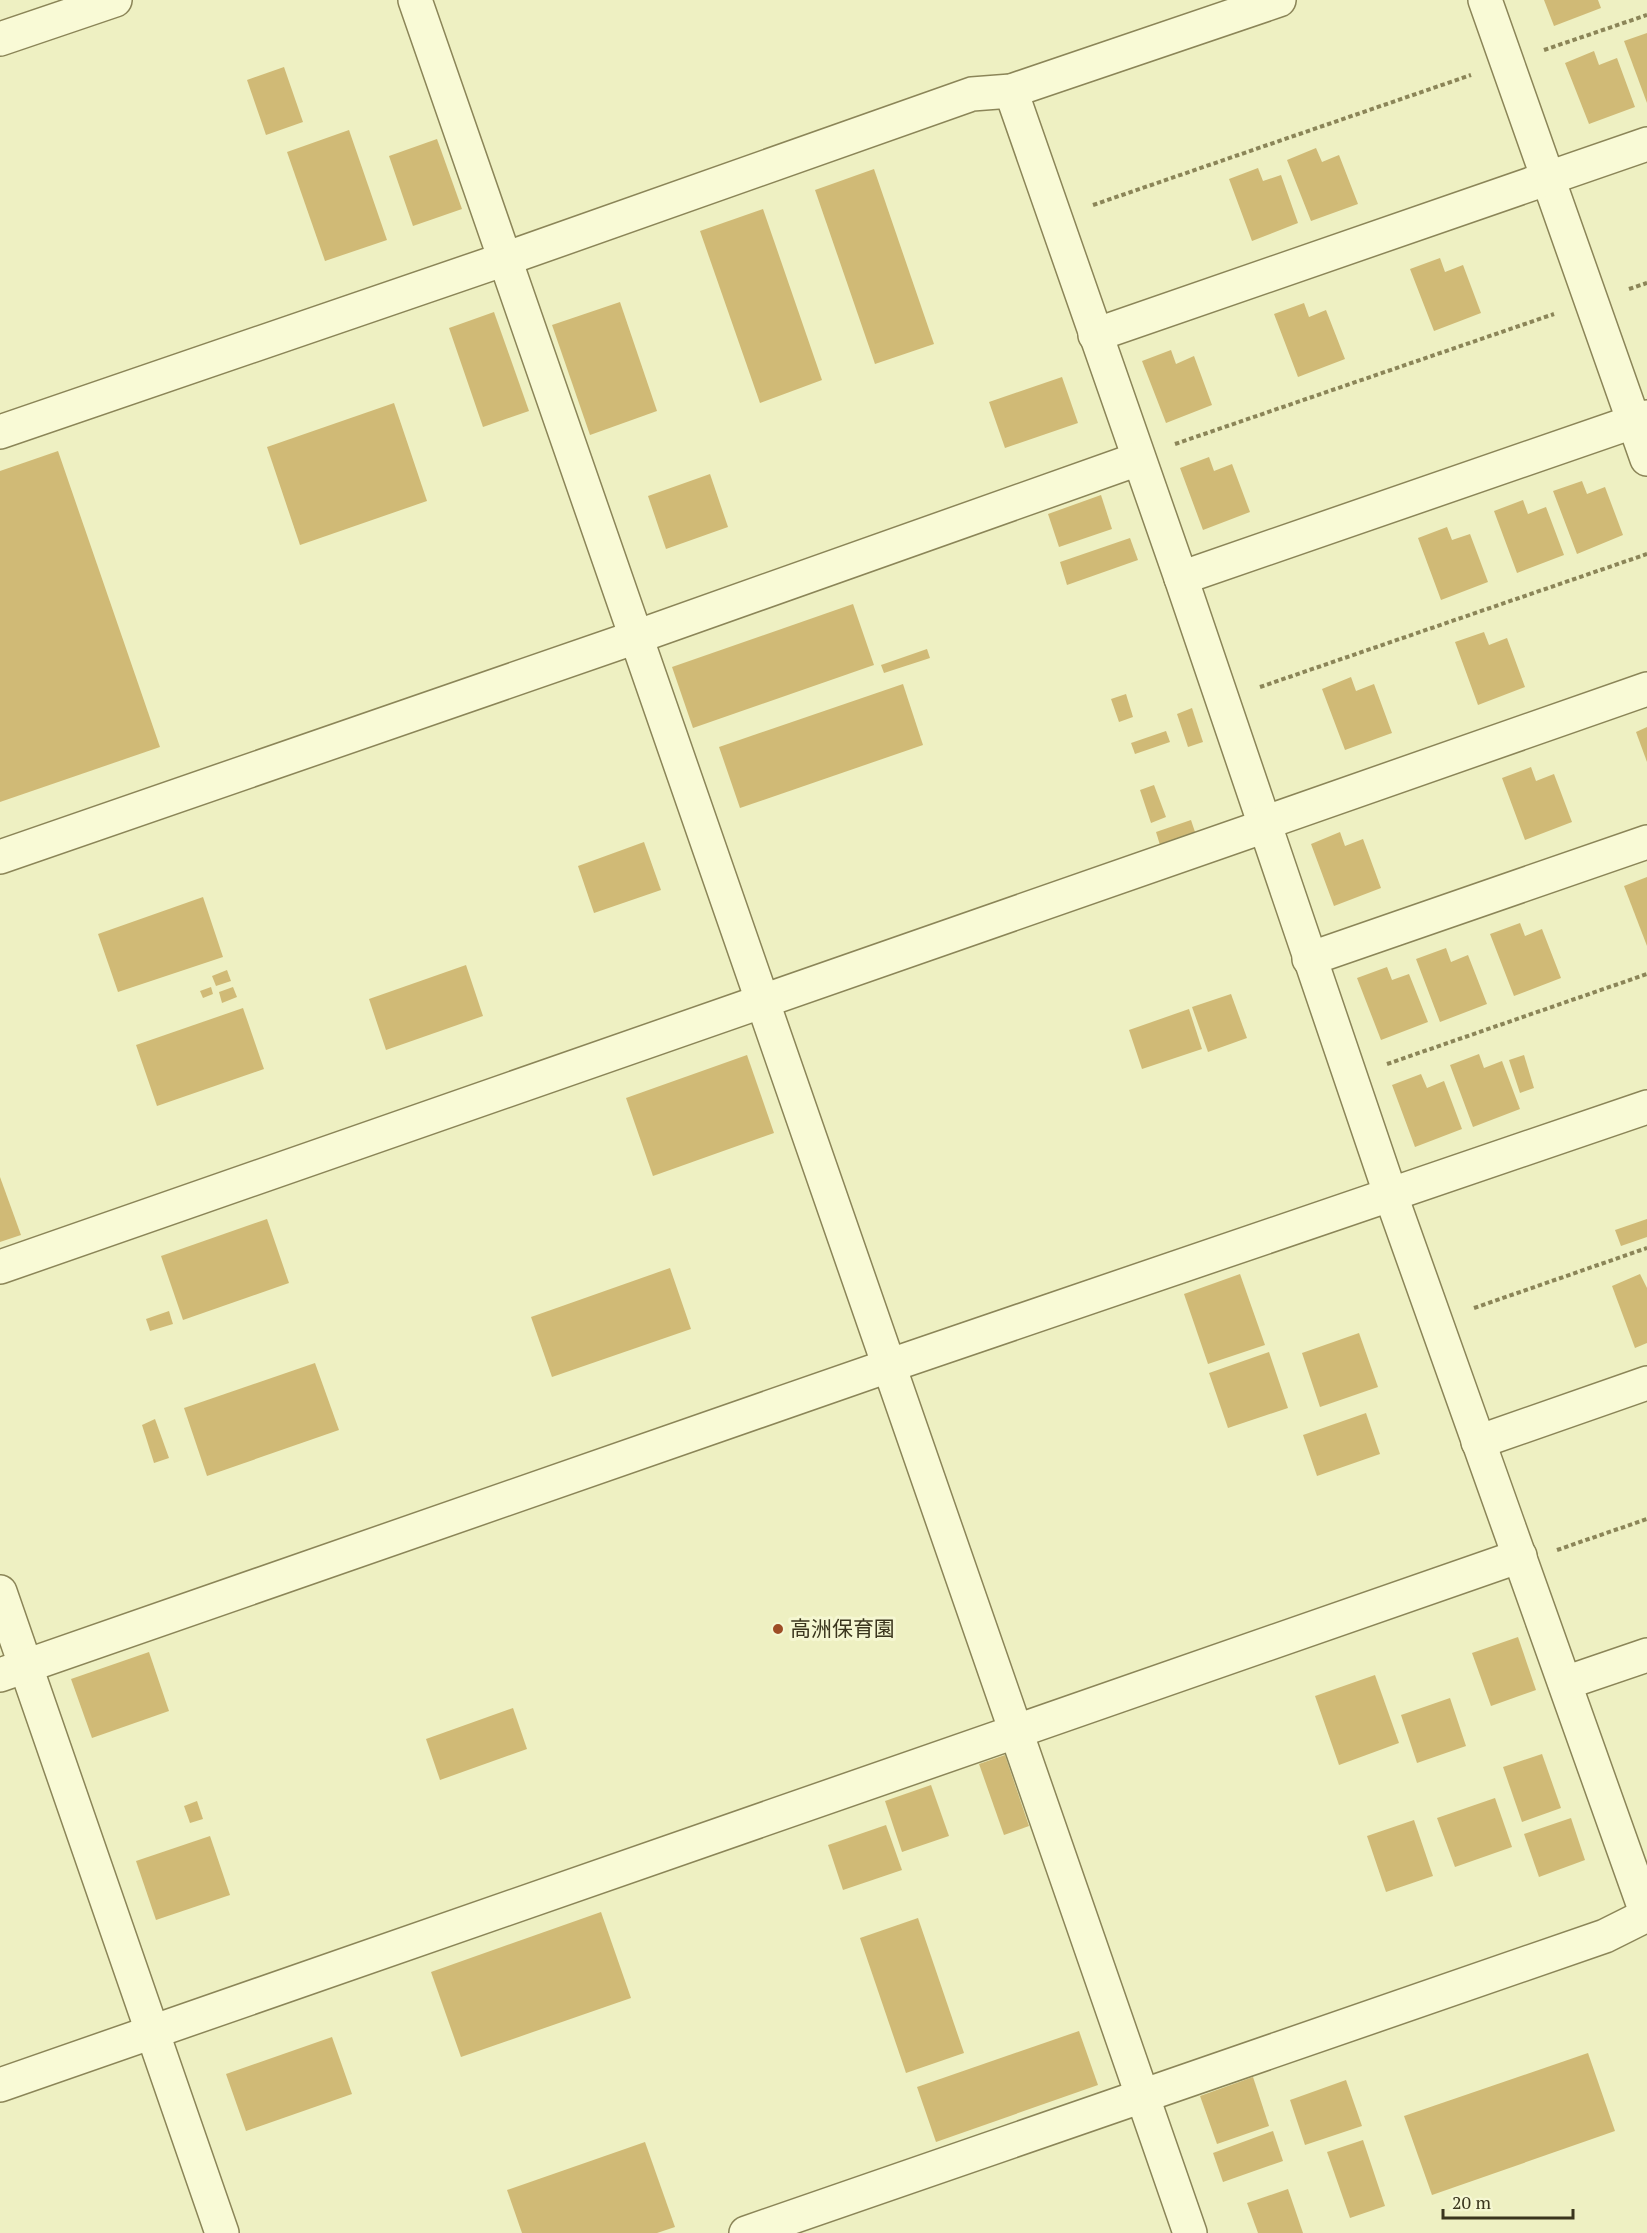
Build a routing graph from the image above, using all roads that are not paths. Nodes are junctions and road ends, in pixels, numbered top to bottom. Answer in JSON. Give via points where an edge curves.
{"nodes":[{"id":1,"x":115,"y":0,"type":"edge"},
{"id":2,"x":415,"y":0,"type":"edge"},
{"id":3,"x":1279,"y":0,"type":"edge"},
{"id":4,"x":1485,"y":0,"type":"edge"},
{"id":5,"x":0,"y":39,"type":"edge"},
{"id":6,"x":1011,"y":91,"type":"junction"},
{"id":7,"x":1647,"y":144,"type":"edge"},
{"id":8,"x":1549,"y":177,"type":"junction"},
{"id":9,"x":505,"y":258,"type":"junction"},
{"id":10,"x":1095,"y":335,"type":"junction"},
{"id":11,"x":1640,"y":419,"type":"edge"},
{"id":12,"x":0,"y":432,"type":"edge"},
{"id":13,"x":1138,"y":459,"type":"junction"},
{"id":14,"x":1647,"y":459,"type":"edge"},
{"id":15,"x":1181,"y":578,"type":"junction"},
{"id":16,"x":636,"y":637,"type":"junction"},
{"id":17,"x":1647,"y":689,"type":"edge"},
{"id":18,"x":1265,"y":824,"type":"junction"},
{"id":19,"x":1647,"y":842,"type":"edge"},
{"id":20,"x":0,"y":857,"type":"edge"},
{"id":21,"x":1309,"y":959,"type":"junction"},
{"id":22,"x":763,"y":1002,"type":"junction"},
{"id":23,"x":1647,"y":1107,"type":"edge"},
{"id":24,"x":1390,"y":1193,"type":"junction"},
{"id":25,"x":0,"y":1267,"type":"edge"},
{"id":26,"x":888,"y":1366,"type":"junction"},
{"id":27,"x":1647,"y":1383,"type":"edge"},
{"id":28,"x":1478,"y":1442,"type":"junction"},
{"id":29,"x":1521,"y":1559,"type":"junction"},
{"id":30,"x":0,"y":1592,"type":"edge"},
{"id":31,"x":1647,"y":1655,"type":"edge"},
{"id":32,"x":13,"y":1671,"type":"edge"},
{"id":33,"x":1565,"y":1683,"type":"junction"},
{"id":34,"x":1016,"y":1732,"type":"junction"},
{"id":35,"x":1647,"y":1915,"type":"edge"},
{"id":36,"x":152,"y":2032,"type":"junction"},
{"id":37,"x":0,"y":2085,"type":"edge"},
{"id":38,"x":1142,"y":2095,"type":"junction"},
{"id":39,"x":222,"y":2233,"type":"edge"},
{"id":40,"x":746,"y":2233,"type":"edge"},
{"id":41,"x":1190,"y":2233,"type":"edge"}],
"edges":[{"from":1,"to":5,"type":"street"},
{"from":2,"to":9,"type":"street"},
{"from":3,"to":6,"type":"street"},
{"from":4,"to":8,"type":"street"},
{"from":6,"to":9,"type":"street","via":[[972,94]]},
{"from":6,"to":10,"type":"street"},
{"from":7,"to":8,"type":"street"},
{"from":8,"to":10,"type":"street"},
{"from":8,"to":11,"type":"street","via":[[1592,301]]},
{"from":9,"to":12,"type":"street"},
{"from":9,"to":16,"type":"street"},
{"from":10,"to":13,"type":"street"},
{"from":11,"to":14,"type":"street"},
{"from":11,"to":15,"type":"street"},
{"from":13,"to":15,"type":"street"},
{"from":13,"to":16,"type":"street"},
{"from":15,"to":18,"type":"street"},
{"from":16,"to":20,"type":"street"},
{"from":16,"to":22,"type":"street"},
{"from":17,"to":18,"type":"street"},
{"from":18,"to":21,"type":"street"},
{"from":18,"to":22,"type":"street"},
{"from":19,"to":21,"type":"street"},
{"from":21,"to":24,"type":"street"},
{"from":22,"to":25,"type":"street"},
{"from":22,"to":26,"type":"street"},
{"from":23,"to":24,"type":"street"},
{"from":24,"to":26,"type":"street"},
{"from":24,"to":28,"type":"street"},
{"from":26,"to":32,"type":"street"},
{"from":26,"to":34,"type":"street"},
{"from":27,"to":28,"type":"street"},
{"from":28,"to":29,"type":"street"},
{"from":29,"to":33,"type":"street"},
{"from":29,"to":34,"type":"street"},
{"from":30,"to":32,"type":"street"},
{"from":31,"to":33,"type":"street"},
{"from":32,"to":36,"type":"street"},
{"from":33,"to":35,"type":"street"},
{"from":34,"to":36,"type":"street"},
{"from":34,"to":38,"type":"street"},
{"from":35,"to":38,"type":"street","via":[[1605,1936]]},
{"from":36,"to":37,"type":"street"},
{"from":36,"to":39,"type":"street"},
{"from":38,"to":40,"type":"street"},
{"from":38,"to":41,"type":"street"}]}
